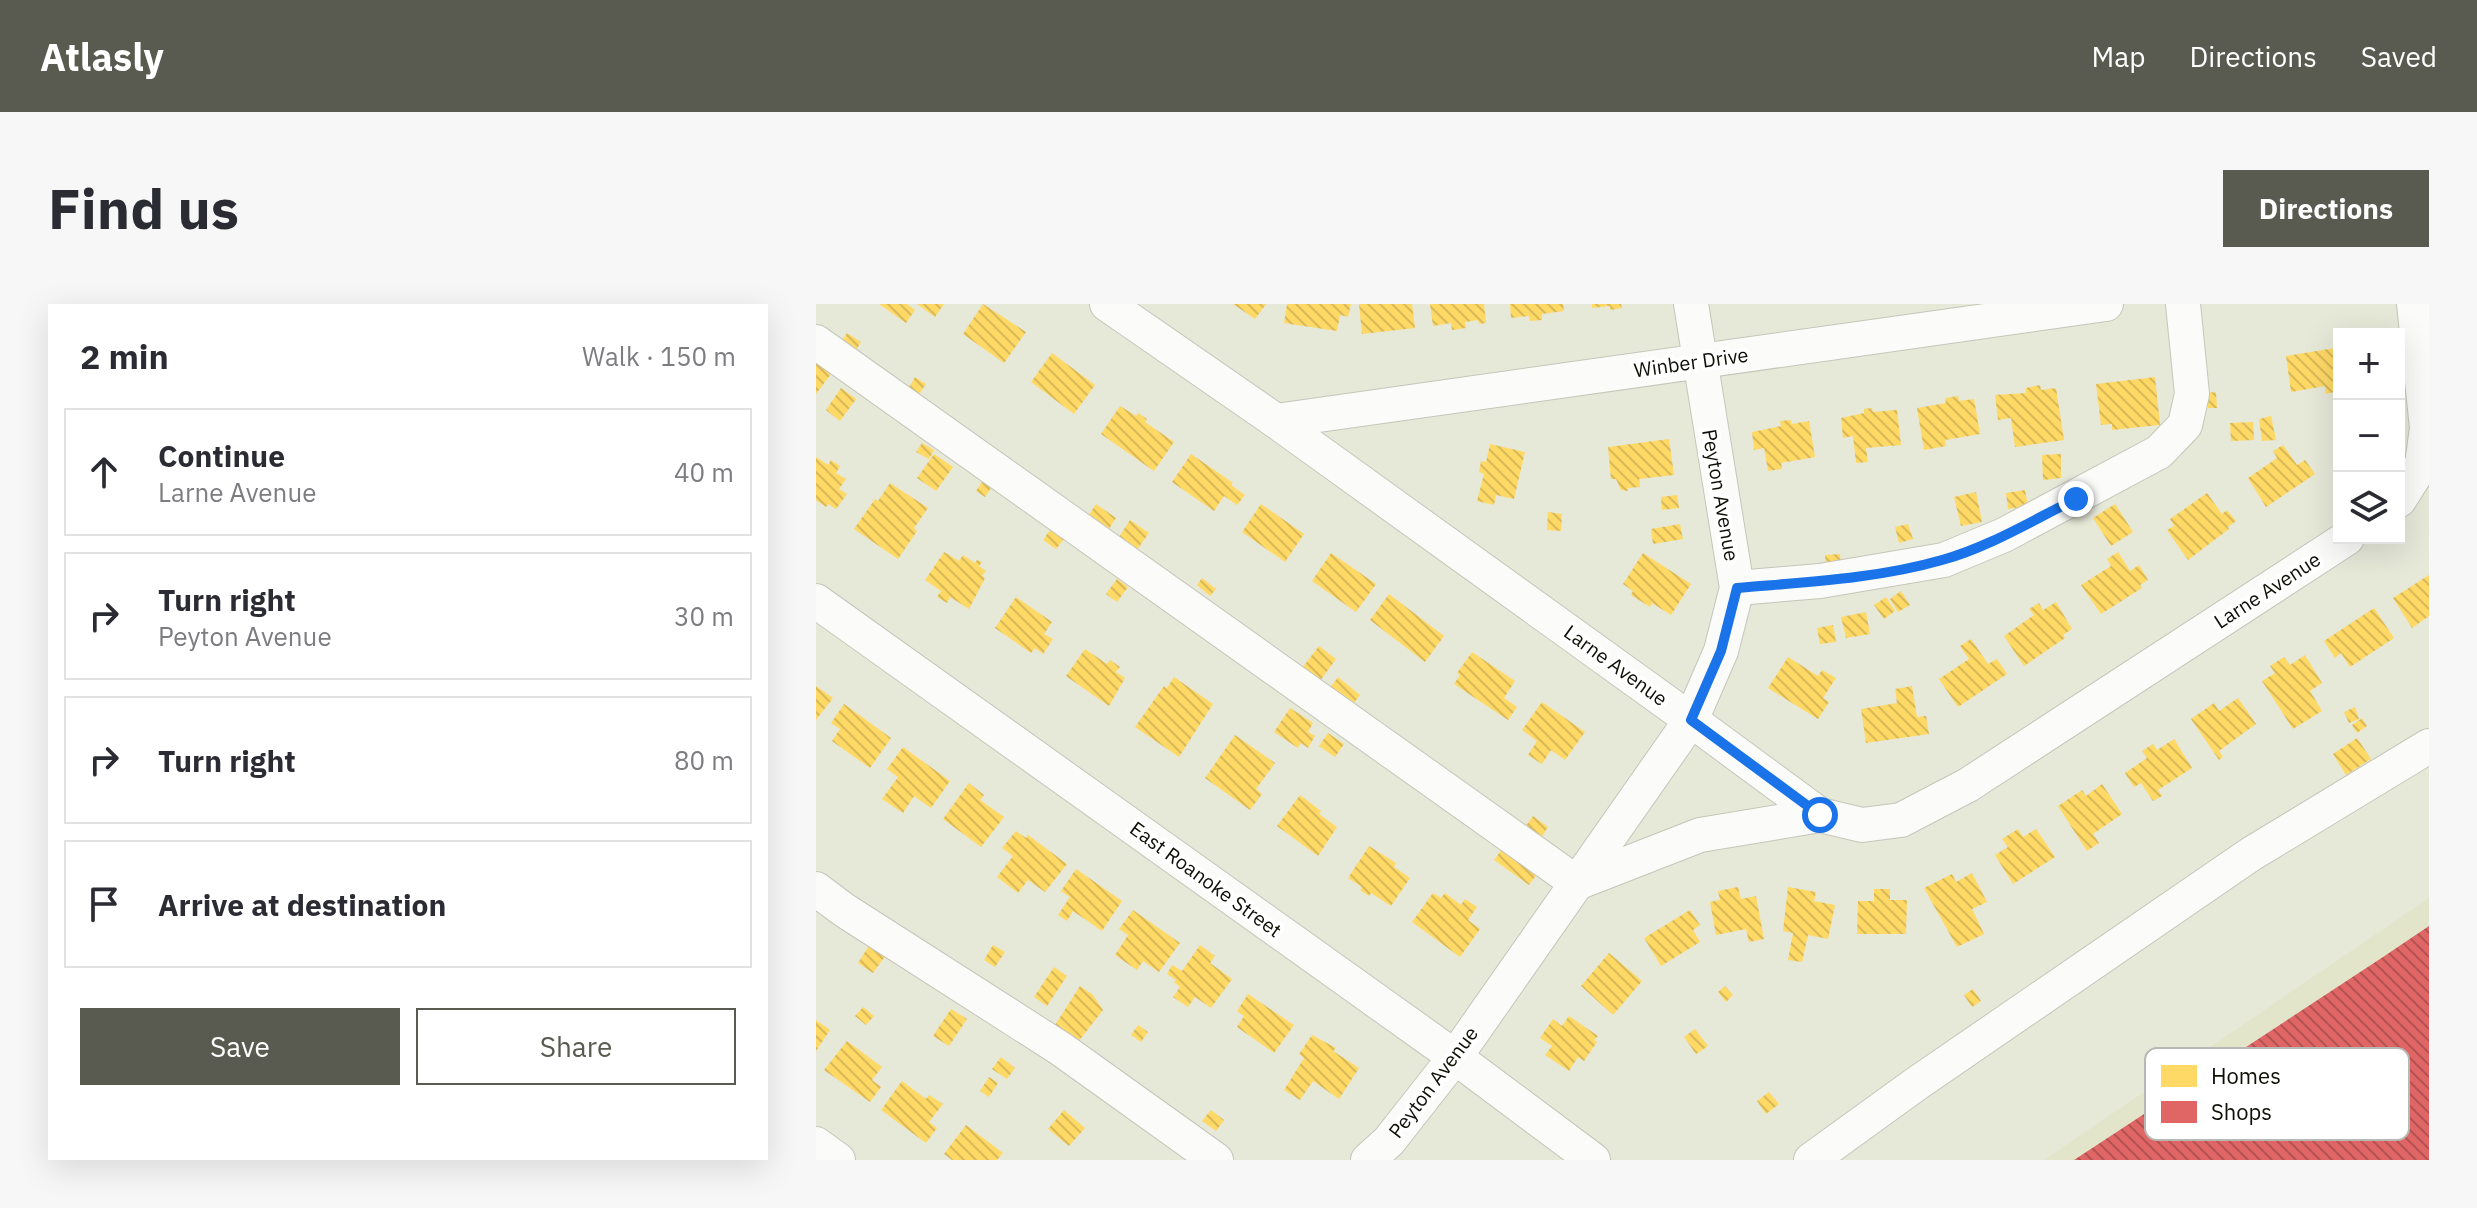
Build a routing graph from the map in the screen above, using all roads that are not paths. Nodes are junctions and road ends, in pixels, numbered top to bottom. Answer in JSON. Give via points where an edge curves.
{"nodes":[{"id":1,"x":1107,"y":304,"type":"edge"},
{"id":2,"x":1691,"y":304,"type":"edge"},
{"id":3,"x":2106,"y":304,"type":"edge"},
{"id":4,"x":2183,"y":304,"type":"edge"},
{"id":5,"x":2414,"y":304,"type":"edge"},
{"id":6,"x":1152,"y":317,"type":"edge"},
{"id":7,"x":816,"y":342,"type":"edge"},
{"id":8,"x":1698,"y":361,"type":"junction"},
{"id":9,"x":1276,"y":421,"type":"junction"},
{"id":10,"x":2405,"y":491,"type":"edge"},
{"id":11,"x":2338,"y":544,"type":"edge"},
{"id":12,"x":1737,"y":588,"type":"junction"},
{"id":13,"x":816,"y":601,"type":"edge"},
{"id":14,"x":1691,"y":720,"type":"junction"},
{"id":15,"x":2429,"y":746,"type":"edge"},
{"id":16,"x":1820,"y":815,"type":"junction"},
{"id":17,"x":1577,"y":883,"type":"junction"},
{"id":18,"x":816,"y":889,"type":"edge"},
{"id":19,"x":1455,"y":1057,"type":"junction"},
{"id":20,"x":816,"y":1144,"type":"edge"},
{"id":21,"x":838,"y":1160,"type":"edge"},
{"id":22,"x":1216,"y":1160,"type":"edge"},
{"id":23,"x":1368,"y":1160,"type":"edge"},
{"id":24,"x":1593,"y":1160,"type":"edge"},
{"id":25,"x":1811,"y":1160,"type":"edge"}],
"edges":[{"from":1,"to":6,"type":"street","name":"Larne Avenue"},
{"from":2,"to":8,"type":"street","name":"Peyton Avenue"},
{"from":3,"to":8,"type":"street","name":"Winber Drive"},
{"from":4,"to":12,"type":"street","via":[[2192,394],[2185,425],[2159,452],[2004,535],[1944,560],[1881,573]]},
{"from":5,"to":10,"type":"street","via":[[2427,428],[2422,464]]},
{"from":6,"to":9,"type":"street","name":"Larne Avenue"},
{"from":7,"to":17,"type":"street"},
{"from":8,"to":9,"type":"street","name":"Winber Drive"},
{"from":8,"to":12,"type":"street","name":"Peyton Avenue"},
{"from":9,"to":14,"type":"street","name":"Larne Avenue"},
{"from":11,"to":16,"type":"street","name":"Larne Avenue","via":[[1968,785],[1901,820],[1862,825]]},
{"from":12,"to":14,"type":"street","name":"Peyton Avenue","via":[[1721,651]]},
{"from":13,"to":19,"type":"street","name":"East Roanoke Street"},
{"from":14,"to":16,"type":"street","name":"Larne Avenue"},
{"from":14,"to":17,"type":"street","name":"Peyton Avenue"},
{"from":15,"to":25,"type":"street","via":[[2251,854]]},
{"from":16,"to":17,"type":"street","via":[[1700,835]]},
{"from":17,"to":19,"type":"street","name":"Peyton Avenue"},
{"from":18,"to":22,"type":"street","via":[[1049,1041]]},
{"from":19,"to":23,"type":"street","name":"Peyton Avenue"},
{"from":19,"to":24,"type":"street","name":"East Roanoke Street"},
{"from":20,"to":21,"type":"street"}]}
